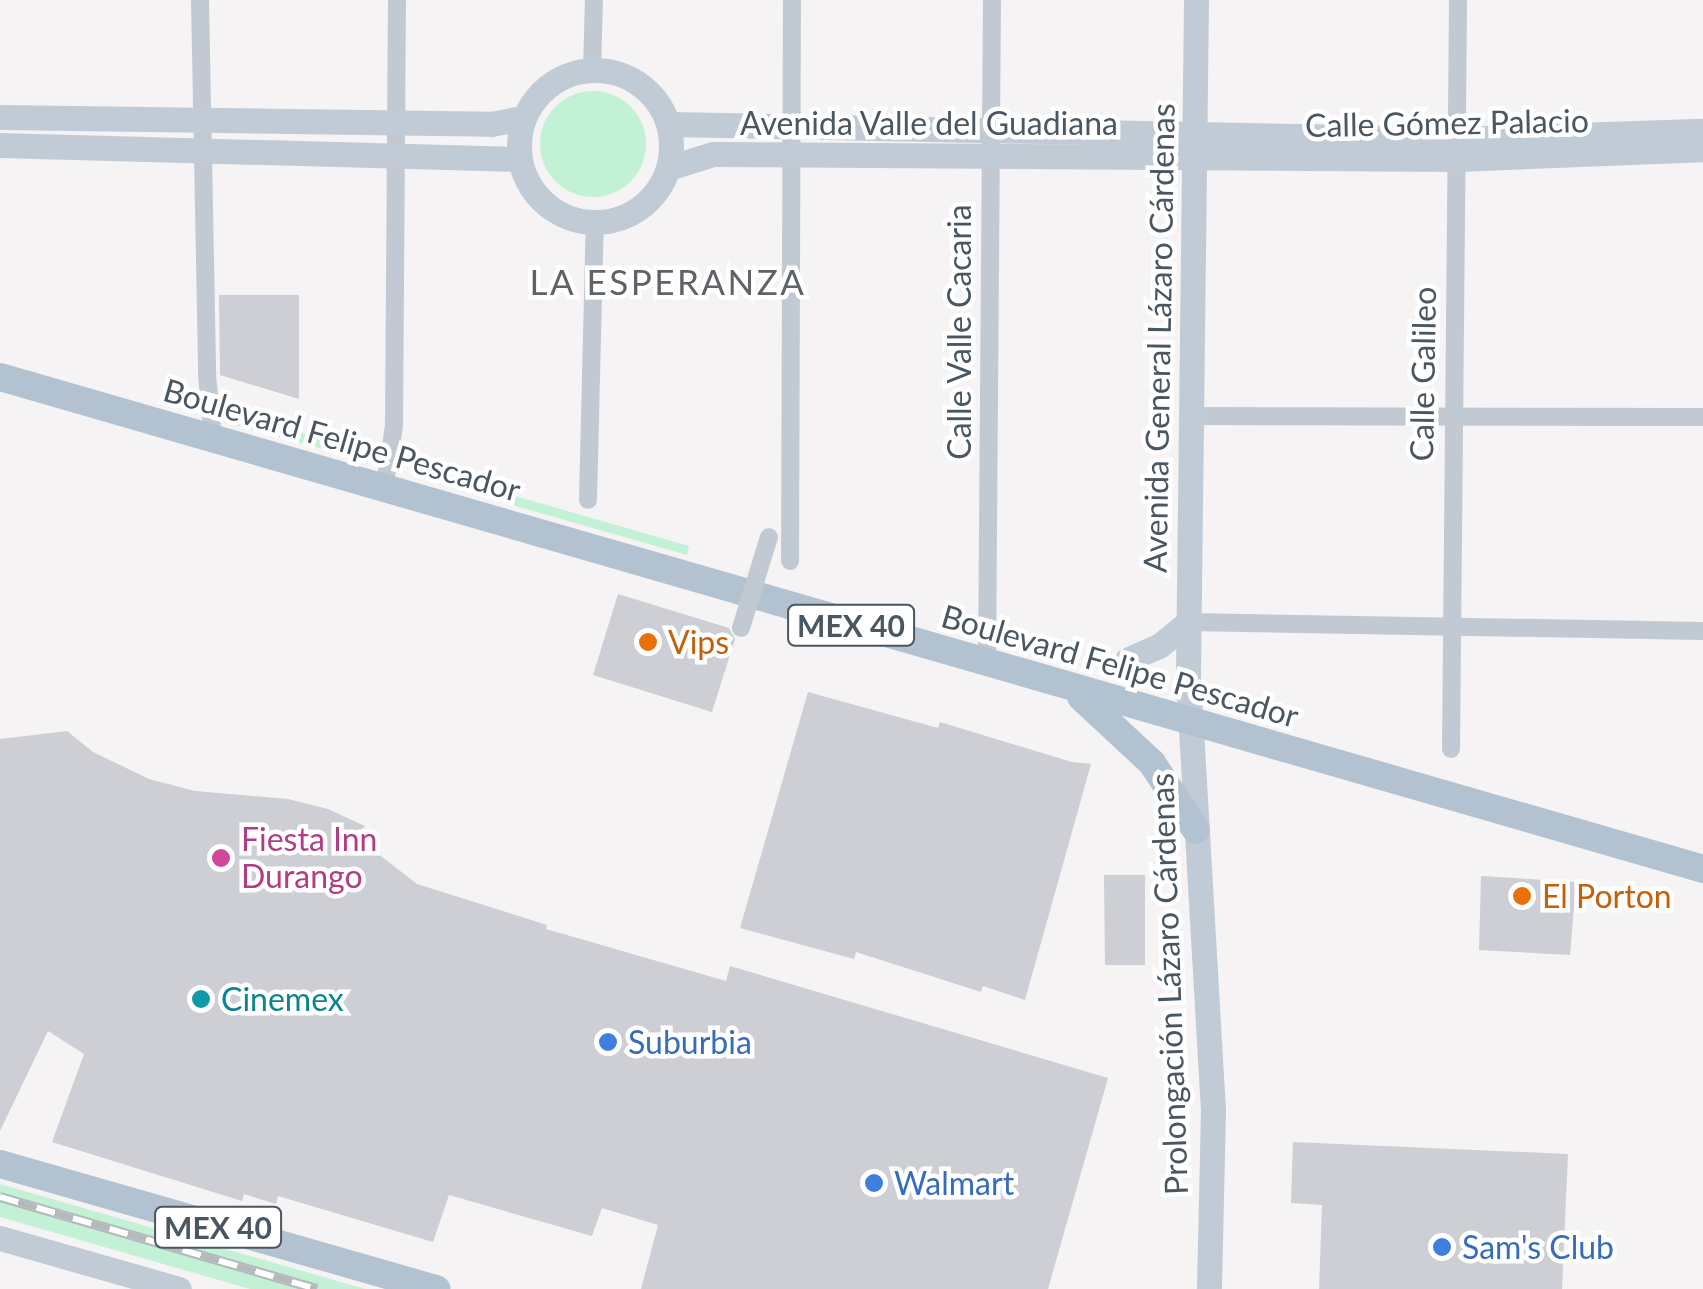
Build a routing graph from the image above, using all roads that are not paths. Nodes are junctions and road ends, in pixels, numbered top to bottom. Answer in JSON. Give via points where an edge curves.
{"nodes":[{"id":1,"x":200,"y":0,"type":"edge"},
{"id":2,"x":398,"y":0,"type":"edge"},
{"id":3,"x":594,"y":0,"type":"edge"},
{"id":4,"x":792,"y":0,"type":"edge"},
{"id":5,"x":992,"y":0,"type":"edge"},
{"id":6,"x":1196,"y":0,"type":"edge"},
{"id":7,"x":1458,"y":0,"type":"edge"},
{"id":8,"x":592,"y":70,"type":"junction"},
{"id":9,"x":0,"y":117,"type":"edge"},
{"id":10,"x":524,"y":118,"type":"junction"},
{"id":11,"x":203,"y":120,"type":"junction"},
{"id":12,"x":396,"y":123,"type":"junction"},
{"id":13,"x":668,"y":124,"type":"junction"},
{"id":14,"x":791,"y":126,"type":"junction"},
{"id":15,"x":990,"y":129,"type":"junction"},
{"id":16,"x":1703,"y":130,"type":"edge"},
{"id":17,"x":0,"y":145,"type":"edge"},
{"id":18,"x":1192,"y":145,"type":"junction"},
{"id":19,"x":203,"y":149,"type":"junction"},
{"id":20,"x":1457,"y":149,"type":"junction"},
{"id":21,"x":1703,"y":149,"type":"edge"},
{"id":22,"x":396,"y":153,"type":"junction"},
{"id":23,"x":790,"y":155,"type":"junction"},
{"id":24,"x":990,"y":156,"type":"junction"},
{"id":25,"x":519,"y":159,"type":"junction"},
{"id":26,"x":668,"y":168,"type":"junction"},
{"id":27,"x":595,"y":222,"type":"junction"},
{"id":28,"x":0,"y":378,"type":"edge"},
{"id":29,"x":1190,"y":416,"type":"junction"},
{"id":30,"x":1452,"y":417,"type":"junction"},
{"id":31,"x":1703,"y":418,"type":"edge"},
{"id":32,"x":213,"y":438,"type":"junction"},
{"id":33,"x":384,"y":489,"type":"junction"},
{"id":34,"x":588,"y":500,"type":"dead end"},
{"id":35,"x":769,"y":537,"type":"dead end"},
{"id":36,"x":790,"y":561,"type":"dead end"},
{"id":37,"x":1189,"y":622,"type":"junction"},
{"id":38,"x":1451,"y":627,"type":"junction"},
{"id":39,"x":741,"y":628,"type":"dead end"},
{"id":40,"x":1703,"y":631,"type":"edge"},
{"id":41,"x":1127,"y":660,"type":"dead end"},
{"id":42,"x":987,"y":664,"type":"junction"},
{"id":43,"x":1188,"y":676,"type":"joint"},
{"id":44,"x":1072,"y":690,"type":"junction"},
{"id":45,"x":1190,"y":724,"type":"junction"},
{"id":46,"x":1451,"y":749,"type":"dead end"},
{"id":47,"x":1196,"y":830,"type":"junction"},
{"id":48,"x":1703,"y":869,"type":"edge"},
{"id":49,"x":0,"y":1164,"type":"edge"},
{"id":50,"x":0,"y":1238,"type":"edge"},
{"id":51,"x":179,"y":1289,"type":"edge"},
{"id":52,"x":436,"y":1289,"type":"edge"},
{"id":53,"x":1209,"y":1289,"type":"edge"}],
"edges":[{"from":1,"to":11,"type":"street"},
{"from":2,"to":12,"type":"street"},
{"from":3,"to":8,"type":"street"},
{"from":4,"to":14,"type":"street"},
{"from":5,"to":15,"type":"street","name":"Calle Valle Cacaria"},
{"from":6,"to":18,"type":"street","name":"Avenida General Lázaro Cárdenas"},
{"from":7,"to":20,"type":"street","name":"Calle Galileo"},
{"from":8,"to":10,"type":"street","via":[[550,84]]},
{"from":8,"to":13,"type":"street","via":[[639,84]]},
{"from":9,"to":11,"type":"street"},
{"from":10,"to":12,"type":"street"},
{"from":10,"to":25,"type":"street"},
{"from":11,"to":12,"type":"street"},
{"from":11,"to":19,"type":"street"},
{"from":12,"to":22,"type":"street"},
{"from":13,"to":14,"type":"street","name":"Avenida Valle del Guadiana"},
{"from":13,"to":26,"type":"street"},
{"from":14,"to":15,"type":"street","name":"Avenida Valle del Guadiana"},
{"from":14,"to":23,"type":"street"},
{"from":15,"to":18,"type":"street","name":"Avenida Valle del Guadiana"},
{"from":15,"to":24,"type":"street","name":"Calle Valle Cacaria"},
{"from":16,"to":20,"type":"street","name":"Calle Gómez Palacio"},
{"from":17,"to":19,"type":"street"},
{"from":18,"to":20,"type":"street","name":"Calle Gómez Palacio"},
{"from":18,"to":24,"type":"street","name":"Avenida Valle del Guadiana"},
{"from":18,"to":29,"type":"street","name":"Avenida General Lázaro Cárdenas"},
{"from":19,"to":22,"type":"street"},
{"from":19,"to":32,"type":"street"},
{"from":20,"to":21,"type":"street","name":"Calle Gómez Palacio"},
{"from":20,"to":30,"type":"street","name":"Calle Galileo"},
{"from":22,"to":25,"type":"street"},
{"from":22,"to":33,"type":"street","via":[[394,426]]},
{"from":23,"to":24,"type":"street","name":"Avenida Valle del Guadiana"},
{"from":23,"to":26,"type":"street","name":"Avenida Valle del Guadiana","via":[[697,156]]},
{"from":23,"to":36,"type":"street"},
{"from":24,"to":42,"type":"street","name":"Calle Valle Cacaria"},
{"from":25,"to":27,"type":"street","via":[[546,204]]},
{"from":26,"to":27,"type":"street","via":[[640,207]]},
{"from":27,"to":34,"type":"street"},
{"from":28,"to":32,"type":"main road","name":"Boulevard Felipe Pescador","number":"MEX 40"},
{"from":29,"to":30,"type":"street"},
{"from":29,"to":37,"type":"street","name":"Avenida General Lázaro Cárdenas"},
{"from":30,"to":31,"type":"street"},
{"from":30,"to":38,"type":"street","name":"Calle Galileo"},
{"from":32,"to":33,"type":"main road","name":"Boulevard Felipe Pescador","number":"MEX 40"},
{"from":33,"to":42,"type":"main road","name":"Boulevard Felipe Pescador","number":"MEX 40"},
{"from":35,"to":39,"type":"street","bridge":true},
{"from":37,"to":38,"type":"street"},
{"from":37,"to":41,"type":"street"},
{"from":37,"to":43,"type":"street","name":"Avenida General Lázaro Cárdenas"},
{"from":38,"to":40,"type":"street"},
{"from":38,"to":46,"type":"street","name":"Calle Galileo"},
{"from":42,"to":44,"type":"main road","name":"Boulevard Felipe Pescador","number":"MEX 40"},
{"from":43,"to":45,"type":"street","name":"Prolongación Lázaro Cárdenas"},
{"from":44,"to":45,"type":"main road","name":"Boulevard Felipe Pescador","number":"MEX 40"},
{"from":44,"to":47,"type":"main road","via":[[1152,763]]},
{"from":45,"to":47,"type":"street","name":"Prolongación Lázaro Cárdenas"},
{"from":45,"to":48,"type":"main road","name":"Boulevard Felipe Pescador","number":"MEX 40"},
{"from":47,"to":53,"type":"street","name":"Prolongación Lázaro Cárdenas","via":[[1212,1110]]},
{"from":49,"to":52,"type":"main road","number":"MEX 40"},
{"from":50,"to":51,"type":"street"}]}
